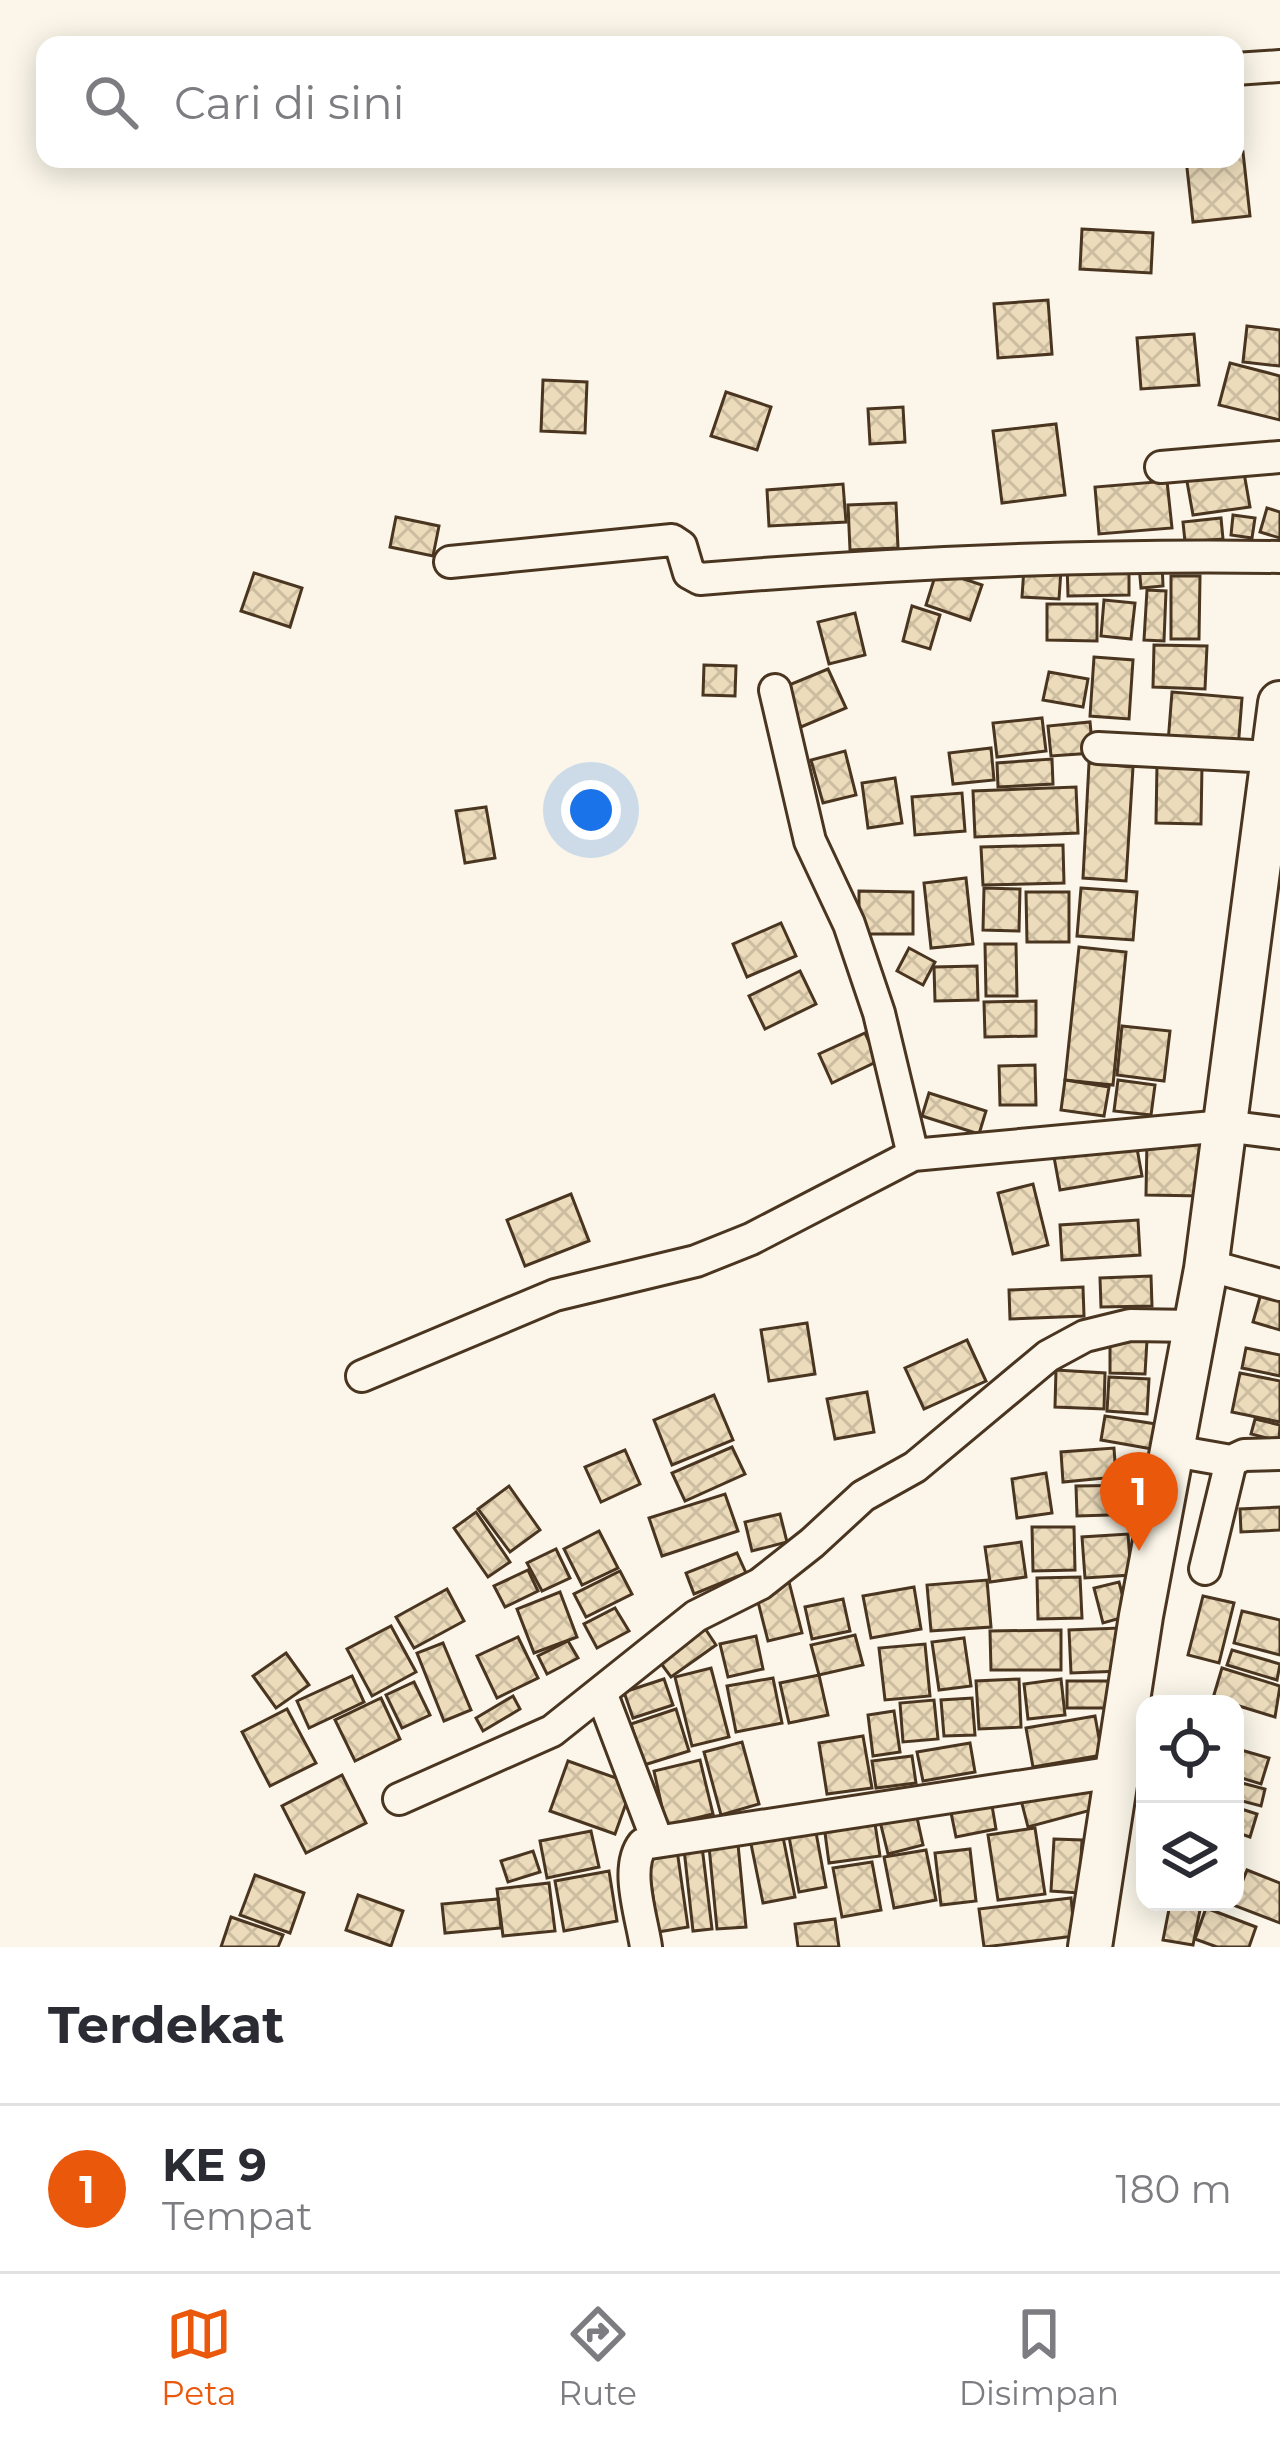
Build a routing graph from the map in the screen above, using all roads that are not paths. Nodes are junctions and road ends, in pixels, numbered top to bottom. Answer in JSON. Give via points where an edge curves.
{"nodes":[{"id":1,"x":1280,"y":66,"type":"edge"},
{"id":2,"x":1244,"y":68,"type":"edge"},
{"id":3,"x":1280,"y":457,"type":"edge"},
{"id":4,"x":1161,"y":467,"type":"dead end"},
{"id":5,"x":1280,"y":557,"type":"edge"},
{"id":6,"x":450,"y":562,"type":"dead end"},
{"id":7,"x":776,"y":690,"type":"dead end"},
{"id":8,"x":1280,"y":703,"type":"edge"},
{"id":9,"x":1279,"y":712,"type":"edge"},
{"id":10,"x":1098,"y":748,"type":"dead end"},
{"id":11,"x":1273,"y":757,"type":"junction"},
{"id":12,"x":1257,"y":1130,"type":"edge"},
{"id":13,"x":913,"y":1155,"type":"junction"},
{"id":14,"x":1240,"y":1275,"type":"edge"},
{"id":15,"x":1195,"y":1326,"type":"junction"},
{"id":16,"x":362,"y":1376,"type":"dead end"},
{"id":17,"x":1280,"y":1454,"type":"edge"},
{"id":18,"x":1204,"y":1455,"type":"junction"},
{"id":19,"x":1205,"y":1569,"type":"dead end"},
{"id":20,"x":602,"y":1695,"type":"junction"},
{"id":21,"x":1115,"y":1772,"type":"junction"},
{"id":22,"x":399,"y":1799,"type":"dead end"},
{"id":23,"x":657,"y":1840,"type":"junction"},
{"id":24,"x":646,"y":1947,"type":"edge"},
{"id":25,"x":1090,"y":1947,"type":"edge"}],
"edges":[{"from":1,"to":2,"type":"street"},
{"from":3,"to":4,"type":"street"},
{"from":5,"to":6,"type":"street","via":[[952,560],[700,579],[672,540]]},
{"from":7,"to":13,"type":"street","via":[[810,841],[879,1013]]},
{"from":8,"to":9,"type":"main road"},
{"from":9,"to":11,"type":"main road"},
{"from":10,"to":11,"type":"street"},
{"from":11,"to":12,"type":"main road"},
{"from":12,"to":13,"type":"street"},
{"from":12,"to":14,"type":"main road"},
{"from":13,"to":16,"type":"street","via":[[697,1261],[555,1295]]},
{"from":14,"to":15,"type":"main road"},
{"from":15,"to":18,"type":"main road"},
{"from":15,"to":20,"type":"street","via":[[1130,1325],[1048,1356],[915,1467],[863,1496],[760,1584],[696,1616]]},
{"from":17,"to":18,"type":"street"},
{"from":18,"to":19,"type":"street"},
{"from":18,"to":21,"type":"main road"},
{"from":20,"to":22,"type":"street","via":[[552,1731]]},
{"from":20,"to":23,"type":"street"},
{"from":21,"to":23,"type":"street"},
{"from":21,"to":25,"type":"main road"},
{"from":23,"to":24,"type":"street","via":[[635,1854]]}]}
